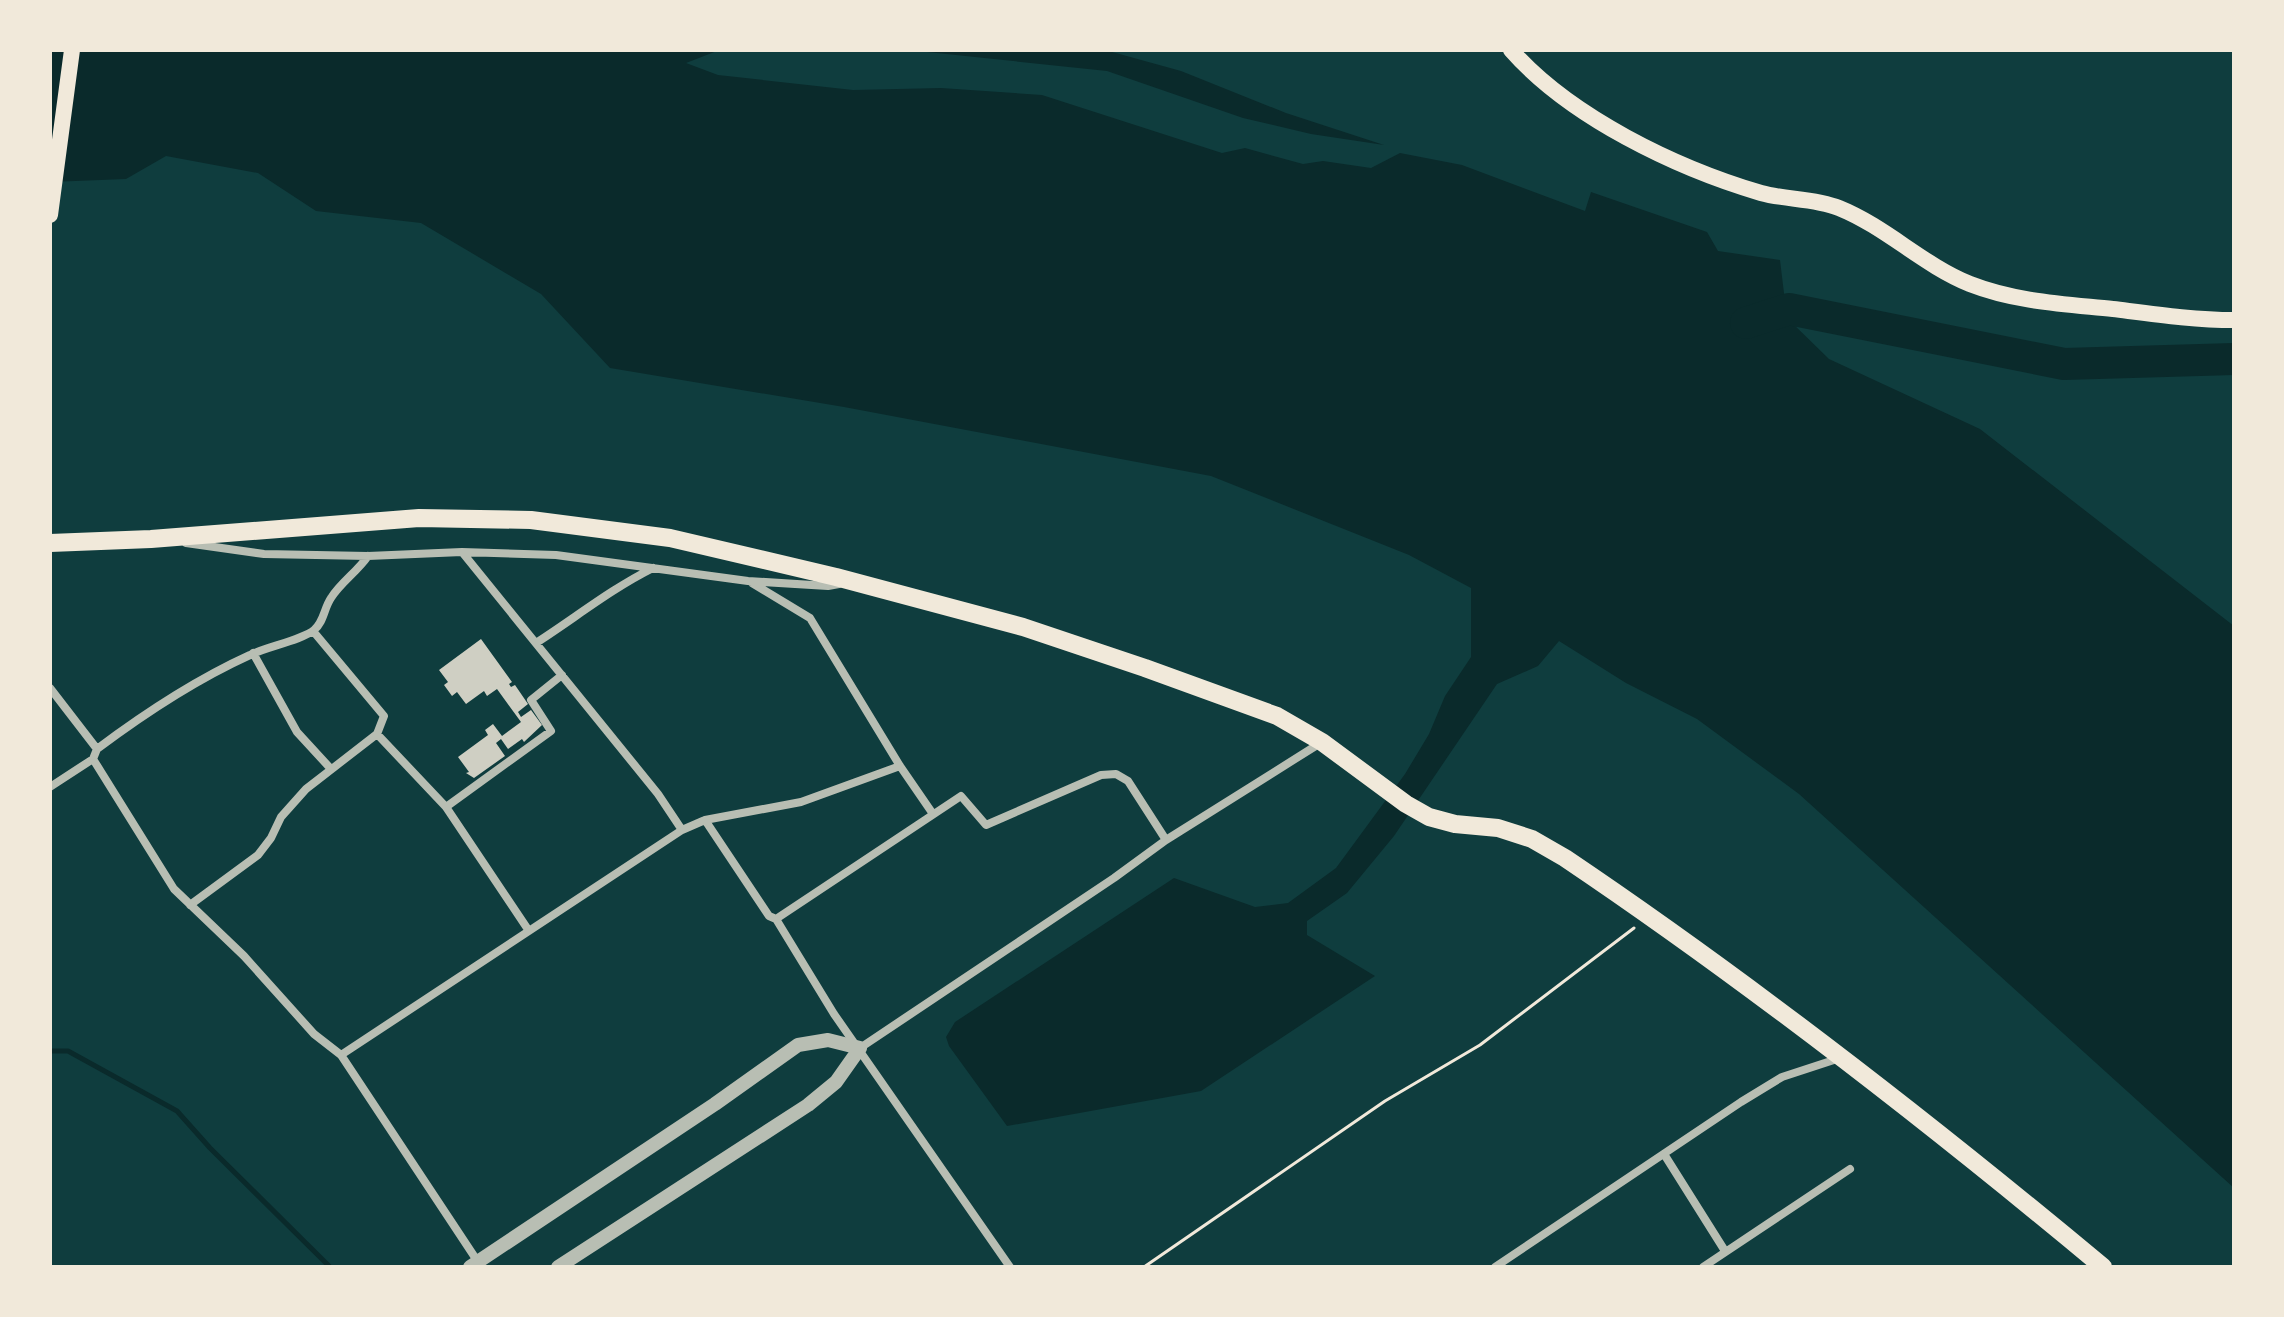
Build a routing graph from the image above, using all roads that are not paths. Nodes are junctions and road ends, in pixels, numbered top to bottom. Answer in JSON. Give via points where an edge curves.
{"nodes":[{"id":1,"x":72,"y":50,"type":"edge"},
{"id":2,"x":1511,"y":50,"type":"edge"},
{"id":3,"x":50,"y":215,"type":"edge"},
{"id":4,"x":2234,"y":320,"type":"edge"},
{"id":5,"x":151,"y":539,"type":"junction"},
{"id":6,"x":50,"y":543,"type":"edge"},
{"id":7,"x":462,"y":552,"type":"junction"},
{"id":8,"x":368,"y":556,"type":"junction"},
{"id":9,"x":654,"y":567,"type":"junction"},
{"id":10,"x":748,"y":581,"type":"junction"},
{"id":11,"x":852,"y":581,"type":"junction"},
{"id":12,"x":313,"y":631,"type":"junction"},
{"id":13,"x":536,"y":643,"type":"junction"},
{"id":14,"x":253,"y":653,"type":"junction"},
{"id":15,"x":562,"y":675,"type":"junction"},
{"id":16,"x":50,"y":688,"type":"edge"},
{"id":17,"x":377,"y":734,"type":"junction"},
{"id":18,"x":1322,"y":742,"type":"junction"},
{"id":19,"x":95,"y":754,"type":"junction"},
{"id":20,"x":900,"y":766,"type":"junction"},
{"id":21,"x":331,"y":769,"type":"junction"},
{"id":22,"x":50,"y":787,"type":"edge"},
{"id":23,"x":446,"y":807,"type":"junction"},
{"id":24,"x":933,"y":814,"type":"junction"},
{"id":25,"x":705,"y":820,"type":"junction"},
{"id":26,"x":682,"y":830,"type":"junction"},
{"id":27,"x":1166,"y":840,"type":"junction"},
{"id":28,"x":190,"y":905,"type":"junction"},
{"id":29,"x":776,"y":919,"type":"junction"},
{"id":30,"x":529,"y":931,"type":"junction"},
{"id":31,"x":860,"y":1048,"type":"junction"},
{"id":32,"x":341,"y":1055,"type":"junction"},
{"id":33,"x":1840,"y":1058,"type":"junction"},
{"id":34,"x":1664,"y":1154,"type":"junction"},
{"id":35,"x":1850,"y":1169,"type":"dead end"},
{"id":36,"x":1725,"y":1251,"type":"junction"},
{"id":37,"x":473,"y":1266,"type":"edge"},
{"id":38,"x":558,"y":1267,"type":"edge"},
{"id":39,"x":1010,"y":1267,"type":"edge"},
{"id":40,"x":1495,"y":1267,"type":"edge"},
{"id":41,"x":1703,"y":1267,"type":"edge"},
{"id":42,"x":2103,"y":1267,"type":"edge"}],
"edges":[{"from":1,"to":3,"type":"main road"},
{"from":2,"to":4,"type":"main road","via":[[1546,86],[1648,148],[1763,194],[1837,207],[1969,283],[2021,299]]},
{"from":5,"to":6,"type":"main road"},
{"from":5,"to":8,"type":"street","via":[[264,554]]},
{"from":5,"to":11,"type":"main road","via":[[419,518],[531,520],[670,538]]},
{"from":7,"to":8,"type":"street"},
{"from":7,"to":9,"type":"street","via":[[556,555]]},
{"from":7,"to":13,"type":"street"},
{"from":8,"to":12,"type":"street","via":[[339,586]]},
{"from":9,"to":10,"type":"street"},
{"from":9,"to":13,"type":"street"},
{"from":10,"to":11,"type":"street","via":[[828,586]]},
{"from":10,"to":20,"type":"street","via":[[810,618]]},
{"from":11,"to":18,"type":"main road","via":[[1023,627],[1277,716]]},
{"from":12,"to":14,"type":"street"},
{"from":12,"to":17,"type":"street","via":[[384,716]]},
{"from":13,"to":15,"type":"street"},
{"from":14,"to":19,"type":"street","via":[[166,700]]},
{"from":14,"to":21,"type":"street","via":[[297,732]]},
{"from":15,"to":23,"type":"street","via":[[531,700],[551,731]]},
{"from":15,"to":26,"type":"street"},
{"from":16,"to":19,"type":"street"},
{"from":17,"to":21,"type":"street"},
{"from":17,"to":23,"type":"street"},
{"from":18,"to":27,"type":"street"},
{"from":18,"to":33,"type":"main road","via":[[1429,817],[1498,828],[1565,858],[1766,999]]},
{"from":19,"to":22,"type":"street"},
{"from":19,"to":28,"type":"street","via":[[174,889]]},
{"from":20,"to":24,"type":"street"},
{"from":20,"to":25,"type":"street","via":[[801,802]]},
{"from":21,"to":28,"type":"street","via":[[281,817],[258,855]]},
{"from":23,"to":30,"type":"street"},
{"from":24,"to":27,"type":"street","via":[[961,796],[986,825],[1101,775],[1116,774],[1128,781]]},
{"from":24,"to":29,"type":"street"},
{"from":25,"to":26,"type":"street"},
{"from":25,"to":29,"type":"street"},
{"from":26,"to":30,"type":"street"},
{"from":27,"to":31,"type":"street"},
{"from":28,"to":32,"type":"street","via":[[314,1034]]},
{"from":29,"to":31,"type":"street"},
{"from":30,"to":32,"type":"street"},
{"from":31,"to":37,"type":"street","via":[[828,1040],[798,1045]]},
{"from":31,"to":38,"type":"street","via":[[836,1082],[808,1105]]},
{"from":31,"to":39,"type":"street"},
{"from":32,"to":37,"type":"street"},
{"from":33,"to":34,"type":"street","via":[[1782,1077]]},
{"from":33,"to":42,"type":"main road"},
{"from":34,"to":36,"type":"street"},
{"from":34,"to":40,"type":"street"},
{"from":35,"to":36,"type":"street"},
{"from":36,"to":41,"type":"street"}]}
